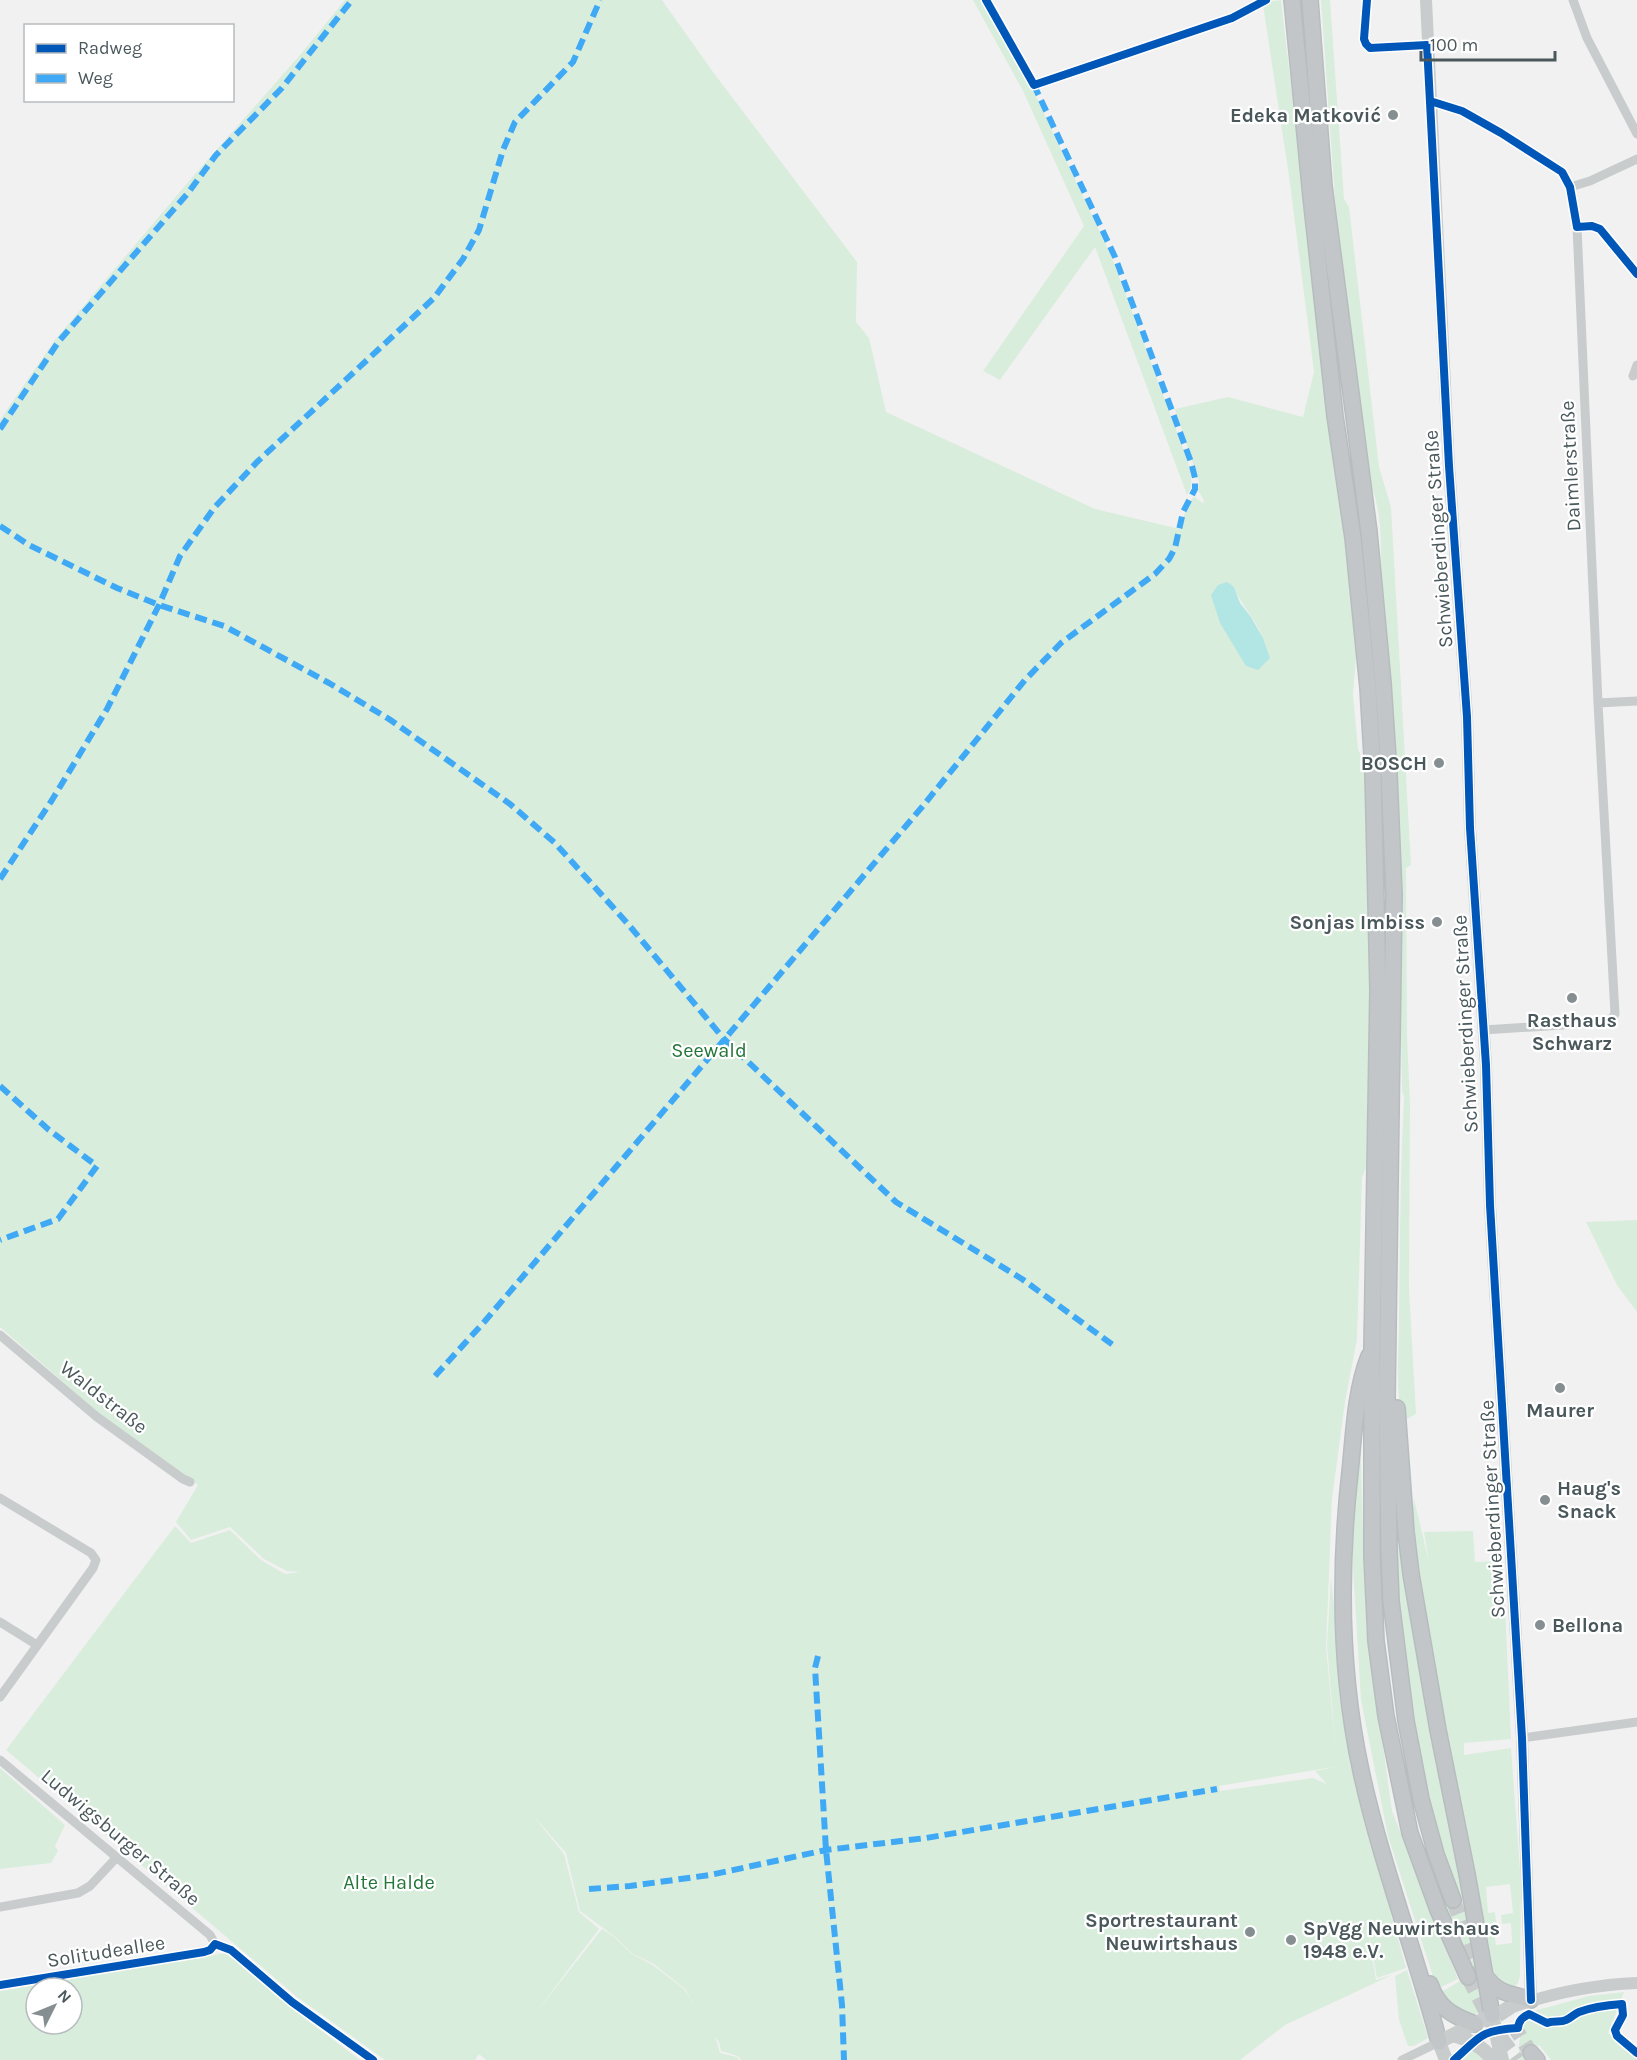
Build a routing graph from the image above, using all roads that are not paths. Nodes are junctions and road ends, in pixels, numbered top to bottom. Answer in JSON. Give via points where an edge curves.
{"nodes":[{"id":1,"x":1292,"y":0,"type":"edge"},
{"id":2,"x":1310,"y":0,"type":"edge"},
{"id":3,"x":1367,"y":0,"type":"edge"},
{"id":4,"x":1426,"y":0,"type":"edge"},
{"id":5,"x":1573,"y":0,"type":"edge"},
{"id":6,"x":1366,"y":44,"type":"dead end"},
{"id":7,"x":1430,"y":101,"type":"junction"},
{"id":8,"x":1637,"y":134,"type":"edge"},
{"id":9,"x":1637,"y":159,"type":"edge"},
{"id":10,"x":1570,"y":187,"type":"junction"},
{"id":11,"x":1577,"y":227,"type":"junction"},
{"id":12,"x":1637,"y":274,"type":"edge"},
{"id":13,"x":1637,"y":365,"type":"edge"},
{"id":14,"x":1633,"y":376,"type":"dead end"},
{"id":15,"x":1637,"y":700,"type":"edge"},
{"id":16,"x":1598,"y":703,"type":"junction"},
{"id":17,"x":1483,"y":1030,"type":"junction"},
{"id":18,"x":1389,"y":1320,"type":"junction"},
{"id":19,"x":0,"y":1335,"type":"edge"},
{"id":20,"x":1372,"y":1348,"type":"junction"},
{"id":21,"x":190,"y":1482,"type":"dead end"},
{"id":22,"x":0,"y":1498,"type":"edge"},
{"id":23,"x":0,"y":1622,"type":"edge"},
{"id":24,"x":37,"y":1645,"type":"junction"},
{"id":25,"x":0,"y":1697,"type":"edge"},
{"id":26,"x":1637,"y":1722,"type":"edge"},
{"id":27,"x":1522,"y":1738,"type":"junction"},
{"id":28,"x":0,"y":1760,"type":"edge"},
{"id":29,"x":117,"y":1857,"type":"junction"},
{"id":30,"x":1453,"y":1900,"type":"tunnel mouth"},
{"id":31,"x":0,"y":1907,"type":"edge"},
{"id":32,"x":215,"y":1944,"type":"joint"},
{"id":33,"x":1415,"y":1961,"type":"junction"},
{"id":34,"x":1485,"y":1976,"type":"junction"},
{"id":35,"x":1468,"y":1977,"type":"tunnel mouth"},
{"id":36,"x":1637,"y":1983,"type":"edge"},
{"id":37,"x":0,"y":1985,"type":"edge"},
{"id":38,"x":1531,"y":2000,"type":"junction"},
{"id":39,"x":1492,"y":2015,"type":"junction"},
{"id":40,"x":1475,"y":2024,"type":"junction"},
{"id":41,"x":1453,"y":2035,"type":"junction"},
{"id":42,"x":1439,"y":2042,"type":"junction"},
{"id":43,"x":1402,"y":2060,"type":"edge"},
{"id":44,"x":1446,"y":2060,"type":"edge"},
{"id":45,"x":1493,"y":2060,"type":"edge"},
{"id":46,"x":1502,"y":2060,"type":"edge"}],
"edges":[{"from":1,"to":20,"type":"highway","via":[[1334,404],[1353,538],[1373,763],[1377,1002]]},
{"from":2,"to":18,"type":"highway","via":[[1324,186],[1369,532],[1387,751],[1394,895]]},
{"from":3,"to":6,"type":"street"},
{"from":4,"to":7,"type":"street","name":"Schwieberdinger Straße"},
{"from":5,"to":8,"type":"street","via":[[1587,38]]},
{"from":7,"to":10,"type":"street","via":[[1462,111],[1501,132],[1562,172]]},
{"from":7,"to":17,"type":"street","name":"Schwieberdinger Straße"},
{"from":9,"to":10,"type":"street"},
{"from":10,"to":11,"type":"street","name":"Daimlerstraße"},
{"from":11,"to":12,"type":"street","via":[[1600,229]]},
{"from":11,"to":16,"type":"street","name":"Daimlerstraße"},
{"from":13,"to":14,"type":"street"},
{"from":15,"to":16,"type":"street"},
{"from":16,"to":17,"type":"street","name":"Daimlerstraße","via":[[1615,1014],[1609,1022]]},
{"from":17,"to":27,"type":"street","name":"Schwieberdinger Straße"},
{"from":18,"to":30,"type":"highway","via":[[1389,1551],[1395,1636],[1421,1798]]},
{"from":18,"to":34,"type":"highway","via":[[1395,1347],[1411,1574]]},
{"from":19,"to":21,"type":"street","name":"Waldstraße","via":[[98,1417]]},
{"from":20,"to":33,"type":"highway","via":[[1361,1376],[1348,1488],[1345,1643],[1361,1769]]},
{"from":20,"to":35,"type":"highway","via":[[1372,1556],[1376,1641],[1386,1716],[1410,1833]]},
{"from":22,"to":24,"type":"street","via":[[91,1553],[96,1560]]},
{"from":23,"to":24,"type":"street"},
{"from":24,"to":25,"type":"street"},
{"from":26,"to":27,"type":"street"},
{"from":27,"to":38,"type":"street","name":"Schwieberdinger Straße"},
{"from":28,"to":29,"type":"street","name":"Ludwigsburger Straße"},
{"from":29,"to":31,"type":"street","via":[[78,1893]]},
{"from":29,"to":32,"type":"street","name":"Ludwigsburger Straße","via":[[210,1935]]},
{"from":32,"to":37,"type":"street","name":"Solitudeallee","via":[[204,1952]]},
{"from":33,"to":40,"type":"highway","via":[[1426,1971],[1432,1991],[1444,2009]]},
{"from":33,"to":42,"type":"highway"},
{"from":34,"to":38,"type":"highway","via":[[1500,1991]]},
{"from":34,"to":39,"type":"highway"},
{"from":36,"to":38,"type":"street","via":[[1599,1986]]},
{"from":38,"to":39,"type":"street"},
{"from":39,"to":40,"type":"main road"},
{"from":39,"to":46,"type":"main road"},
{"from":40,"to":41,"type":"main road"},
{"from":41,"to":42,"type":"main road"},
{"from":41,"to":45,"type":"main road","via":[[1472,2041]]},
{"from":42,"to":43,"type":"street"},
{"from":42,"to":44,"type":"main road"}]}
